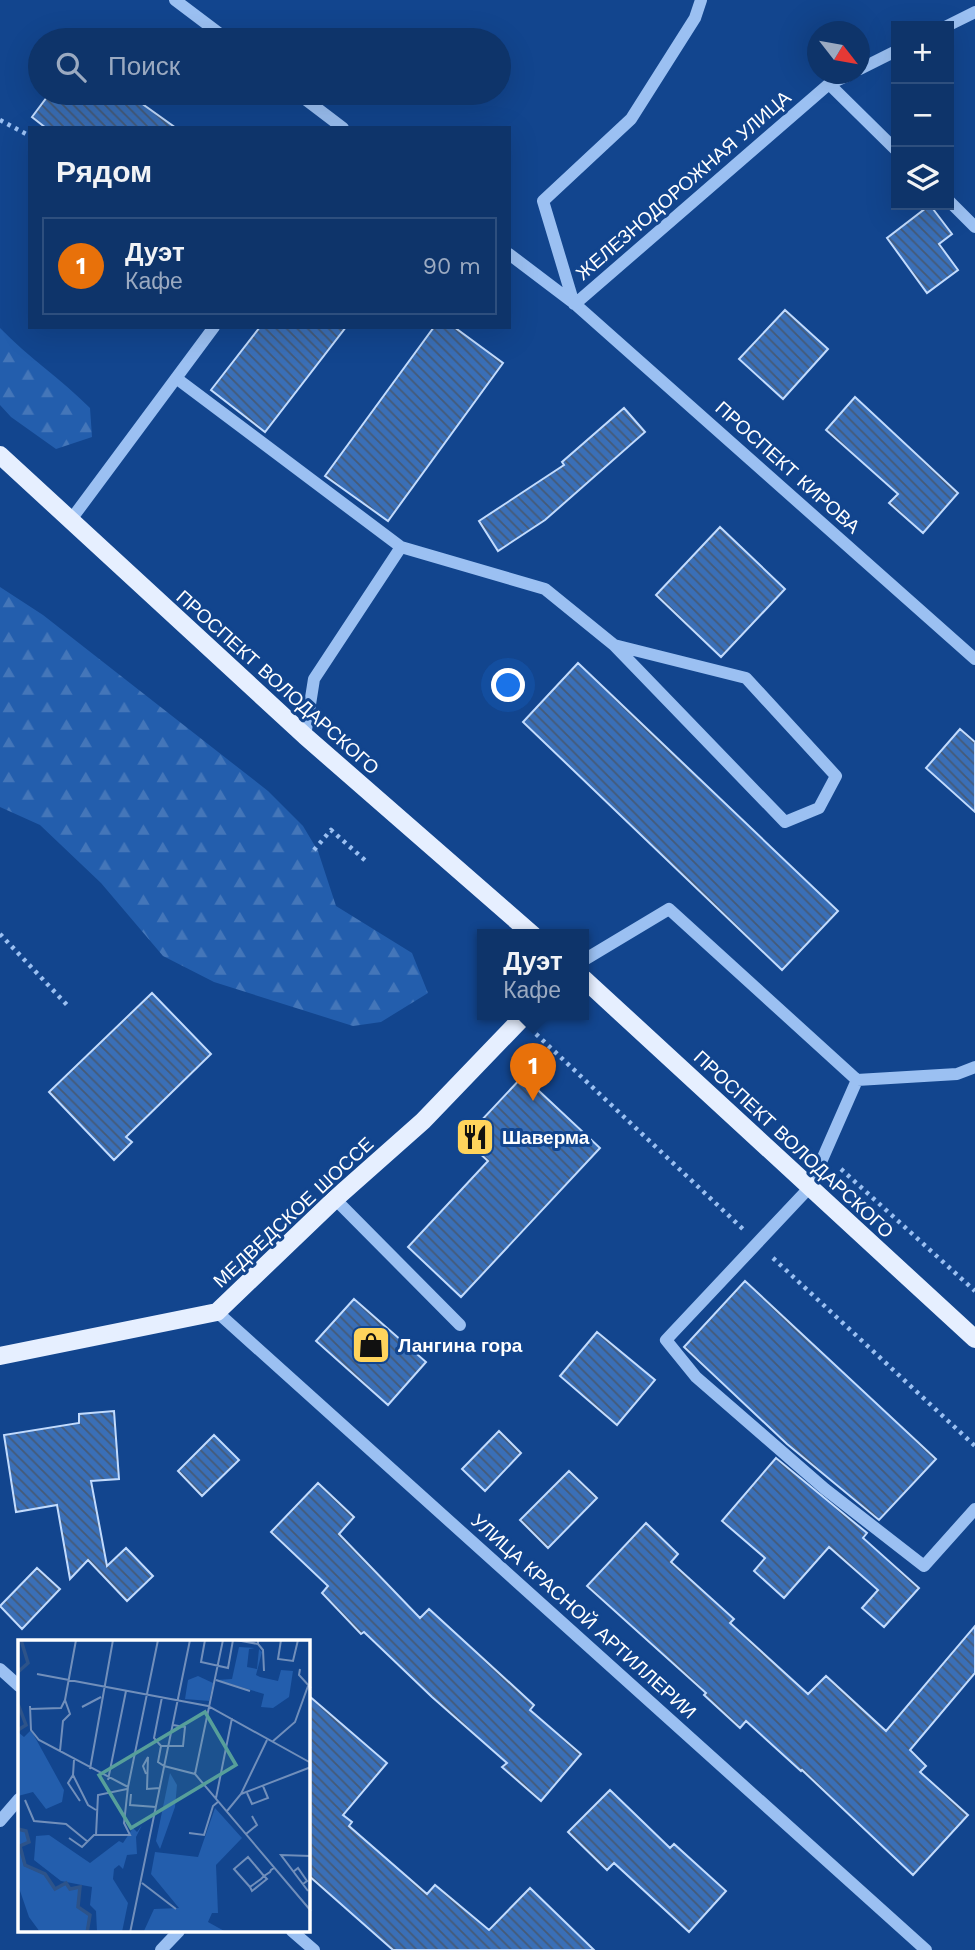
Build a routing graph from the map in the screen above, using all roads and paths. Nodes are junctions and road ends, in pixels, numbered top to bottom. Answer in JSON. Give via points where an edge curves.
{"nodes":[{"id":1,"x":175,"y":0,"type":"edge"},
{"id":2,"x":701,"y":0,"type":"edge"},
{"id":3,"x":975,"y":12,"type":"edge"},
{"id":4,"x":954,"y":22,"type":"edge"},
{"id":5,"x":212,"y":28,"type":"edge"},
{"id":6,"x":891,"y":53,"type":"edge"},
{"id":7,"x":870,"y":64,"type":"edge"},
{"id":8,"x":830,"y":84,"type":"joint"},
{"id":9,"x":313,"y":105,"type":"edge"},
{"id":10,"x":0,"y":120,"type":"edge"},
{"id":11,"x":340,"y":126,"type":"edge"},
{"id":12,"x":28,"y":135,"type":"edge"},
{"id":13,"x":893,"y":147,"type":"edge"},
{"id":14,"x":954,"y":206,"type":"edge"},
{"id":15,"x":975,"y":227,"type":"edge"},
{"id":16,"x":511,"y":256,"type":"edge"},
{"id":17,"x":575,"y":304,"type":"junction"},
{"id":18,"x":213,"y":329,"type":"edge"},
{"id":19,"x":176,"y":378,"type":"junction"},
{"id":20,"x":0,"y":455,"type":"edge"},
{"id":21,"x":70,"y":521,"type":"junction"},
{"id":22,"x":401,"y":547,"type":"junction"},
{"id":23,"x":614,"y":645,"type":"junction"},
{"id":24,"x":975,"y":659,"type":"edge"},
{"id":25,"x":305,"y":736,"type":"junction"},
{"id":26,"x":314,"y":850,"type":"dead end"},
{"id":27,"x":367,"y":862,"type":"dead end"},
{"id":28,"x":526,"y":929,"type":"edge"},
{"id":29,"x":0,"y":934,"type":"edge"},
{"id":30,"x":589,"y":957,"type":"edge"},
{"id":31,"x":589,"y":984,"type":"edge"},
{"id":32,"x":68,"y":1006,"type":"dead end"},
{"id":33,"x":520,"y":1020,"type":"edge"},
{"id":34,"x":975,"y":1067,"type":"edge"},
{"id":35,"x":857,"y":1080,"type":"junction"},
{"id":36,"x":824,"y":1153,"type":"junction"},
{"id":37,"x":810,"y":1187,"type":"junction"},
{"id":38,"x":335,"y":1199,"type":"junction"},
{"id":39,"x":975,"y":1291,"type":"edge"},
{"id":40,"x":217,"y":1312,"type":"junction"},
{"id":41,"x":460,"y":1325,"type":"dead end"},
{"id":42,"x":975,"y":1339,"type":"edge"},
{"id":43,"x":0,"y":1356,"type":"edge"},
{"id":44,"x":975,"y":1509,"type":"edge"},
{"id":45,"x":0,"y":1669,"type":"edge"},
{"id":46,"x":18,"y":1685,"type":"edge"},
{"id":47,"x":18,"y":1800,"type":"edge"},
{"id":48,"x":0,"y":1821,"type":"edge"},
{"id":49,"x":178,"y":1932,"type":"edge"},
{"id":50,"x":293,"y":1932,"type":"edge"},
{"id":51,"x":161,"y":1950,"type":"edge"},
{"id":52,"x":314,"y":1950,"type":"edge"},
{"id":53,"x":926,"y":1950,"type":"edge"}],
"edges":[{"from":1,"to":5,"type":"street"},
{"from":2,"to":17,"type":"street","via":[[695,18],[631,119],[543,201]]},
{"from":3,"to":4,"type":"street"},
{"from":6,"to":7,"type":"street"},
{"from":8,"to":13,"type":"street"},
{"from":8,"to":17,"type":"street","name":"ЖЕЛЕЗНОДОРОЖНАЯ УЛИЦА"},
{"from":9,"to":11,"type":"street"},
{"from":10,"to":12,"type":"path"},
{"from":14,"to":15,"type":"street"},
{"from":16,"to":17,"type":"street","name":"ПРОСПЕКТ КИРОВА"},
{"from":17,"to":24,"type":"street","name":"ПРОСПЕКТ КИРОВА"},
{"from":18,"to":19,"type":"street"},
{"from":19,"to":21,"type":"street"},
{"from":19,"to":22,"type":"street"},
{"from":20,"to":21,"type":"main road","name":"ПРОСПЕКТ ВОЛОДАРСКОГО"},
{"from":21,"to":25,"type":"main road","name":"ПРОСПЕКТ ВОЛОДАРСКОГО"},
{"from":22,"to":23,"type":"street","via":[[545,589]]},
{"from":22,"to":25,"type":"street","via":[[314,679]]},
{"from":23,"to":23,"type":"street","via":[[785,822],[819,808],[836,776],[746,678]]},
{"from":25,"to":28,"type":"main road","name":"ПРОСПЕКТ ВОЛОДАРСКОГО"},
{"from":26,"to":27,"type":"path","via":[[331,830]]},
{"from":29,"to":32,"type":"path"},
{"from":30,"to":35,"type":"street","via":[[669,909]]},
{"from":31,"to":37,"type":"main road","name":"ПРОСПЕКТ ВОЛОДАРСКОГО"},
{"from":33,"to":38,"type":"main road","name":"МЕДВЕДСКОЕ ШОССЕ","via":[[423,1121]]},
{"from":34,"to":35,"type":"street","via":[[957,1074]]},
{"from":35,"to":36,"type":"street"},
{"from":36,"to":37,"type":"street"},
{"from":36,"to":39,"type":"path"},
{"from":37,"to":42,"type":"main road","name":"ПРОСПЕКТ ВОЛОДАРСКОГО"},
{"from":37,"to":44,"type":"street","via":[[666,1340],[696,1377],[825,1489],[925,1566]]},
{"from":38,"to":40,"type":"main road","name":"МЕДВЕДСКОЕ ШОССЕ"},
{"from":38,"to":41,"type":"street"},
{"from":40,"to":43,"type":"main road","name":"МЕДВЕДСКОЕ ШОССЕ"},
{"from":40,"to":53,"type":"street","name":"УЛИЦА КРАСНОЙ АРТИЛЛЕРИИ"},
{"from":45,"to":46,"type":"street"},
{"from":47,"to":48,"type":"street"},
{"from":49,"to":51,"type":"street"},
{"from":50,"to":52,"type":"street"}]}
